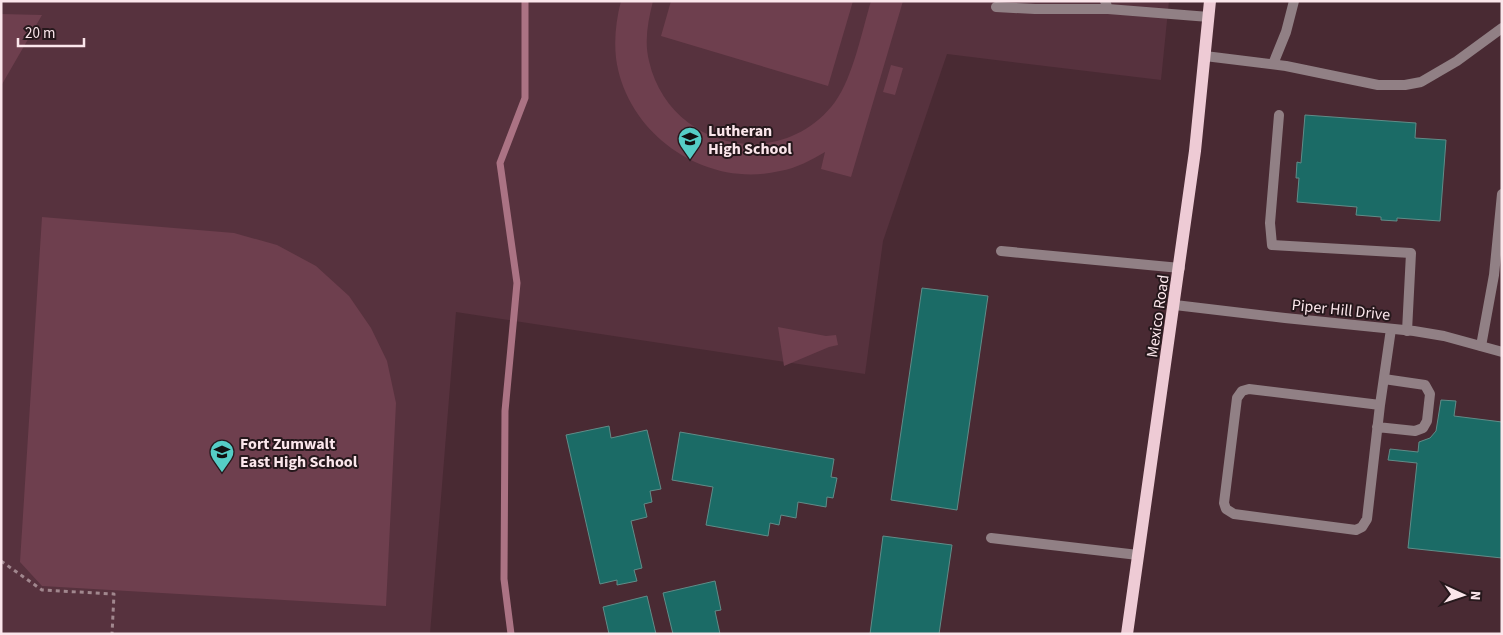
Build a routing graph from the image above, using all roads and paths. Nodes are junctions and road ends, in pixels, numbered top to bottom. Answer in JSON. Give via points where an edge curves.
{"nodes":[{"id":1,"x":1210,"y":1,"type":"edge"},
{"id":2,"x":1294,"y":1,"type":"edge"},
{"id":3,"x":1036,"y":5,"type":"edge"},
{"id":4,"x":1106,"y":5,"type":"edge"},
{"id":5,"x":996,"y":7,"type":"dead end"},
{"id":6,"x":1209,"y":17,"type":"junction"},
{"id":7,"x":1502,"y":28,"type":"edge"},
{"id":8,"x":1205,"y":56,"type":"junction"},
{"id":9,"x":1272,"y":64,"type":"junction"},
{"id":10,"x":1279,"y":115,"type":"dead end"},
{"id":11,"x":1502,"y":194,"type":"edge"},
{"id":12,"x":1001,"y":251,"type":"dead end"},
{"id":13,"x":1180,"y":268,"type":"junction"},
{"id":14,"x":1498,"y":275,"type":"edge"},
{"id":15,"x":1175,"y":305,"type":"junction"},
{"id":16,"x":1391,"y":329,"type":"junction"},
{"id":17,"x":1407,"y":331,"type":"junction"},
{"id":18,"x":1481,"y":346,"type":"junction"},
{"id":19,"x":1502,"y":352,"type":"edge"},
{"id":20,"x":1384,"y":379,"type":"junction"},
{"id":21,"x":1380,"y":404,"type":"junction"},
{"id":22,"x":1377,"y":427,"type":"junction"},
{"id":23,"x":991,"y":538,"type":"dead end"},
{"id":24,"x":1138,"y":555,"type":"junction"},
{"id":25,"x":1,"y":561,"type":"edge"},
{"id":26,"x":112,"y":634,"type":"edge"},
{"id":27,"x":1127,"y":634,"type":"edge"}],
"edges":[{"from":1,"to":6,"type":"main road","name":"Mexico Road"},
{"from":2,"to":9,"type":"street","via":[[1286,32]]},
{"from":3,"to":4,"type":"street"},
{"from":3,"to":5,"type":"street"},
{"from":4,"to":6,"type":"street"},
{"from":6,"to":8,"type":"main road","name":"Mexico Road"},
{"from":7,"to":9,"type":"street","via":[[1450,65],[1421,82],[1406,85],[1378,85]]},
{"from":8,"to":9,"type":"street"},
{"from":8,"to":13,"type":"main road","name":"Mexico Road"},
{"from":10,"to":17,"type":"street","via":[[1270,223],[1272,245],[1411,253]]},
{"from":11,"to":14,"type":"street"},
{"from":12,"to":13,"type":"street"},
{"from":13,"to":15,"type":"main road","name":"Mexico Road"},
{"from":14,"to":18,"type":"street"},
{"from":15,"to":16,"type":"street","name":"Piper Hill Drive"},
{"from":15,"to":24,"type":"main road","name":"Mexico Road"},
{"from":16,"to":17,"type":"street","name":"Piper Hill Drive"},
{"from":16,"to":20,"type":"street"},
{"from":17,"to":18,"type":"street","name":"Piper Hill Drive"},
{"from":18,"to":19,"type":"street","name":"Piper Hill Drive"},
{"from":20,"to":21,"type":"street"},
{"from":20,"to":22,"type":"street","via":[[1425,385],[1430,394],[1427,421],[1423,428],[1415,431]]},
{"from":21,"to":22,"type":"street"},
{"from":21,"to":22,"type":"street","via":[[1249,389],[1242,391],[1237,398],[1224,503],[1226,509],[1234,514],[1356,530],[1362,527],[1367,519]]},
{"from":23,"to":24,"type":"street"},
{"from":24,"to":27,"type":"main road","name":"Mexico Road"},
{"from":25,"to":26,"type":"path","via":[[42,590],[114,594]]}]}
